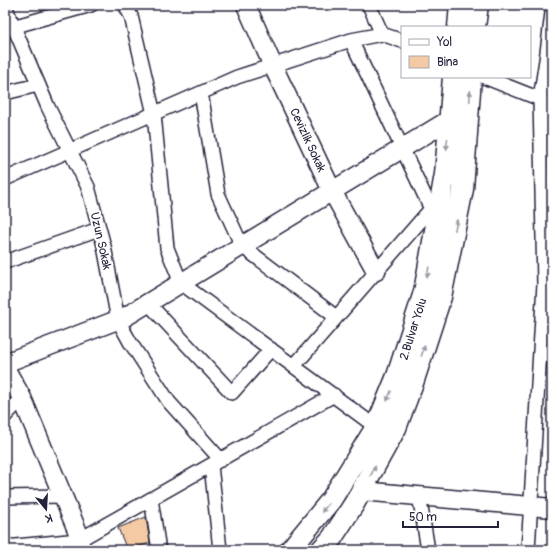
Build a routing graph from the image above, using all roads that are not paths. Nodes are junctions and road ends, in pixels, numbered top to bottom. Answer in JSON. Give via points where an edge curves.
{"nodes":[{"id":1,"x":91,"y":5,"type":"edge"},
{"id":2,"x":125,"y":5,"type":"edge"},
{"id":3,"x":246,"y":5,"type":"edge"},
{"id":4,"x":369,"y":5,"type":"edge"},
{"id":5,"x":460,"y":5,"type":"edge"},
{"id":6,"x":478,"y":5,"type":"edge"},
{"id":7,"x":5,"y":6,"type":"edge"},
{"id":8,"x":552,"y":13,"type":"edge"},
{"id":9,"x":458,"y":26,"type":"edge"},
{"id":10,"x":475,"y":26,"type":"edge"},
{"id":11,"x":9,"y":28,"type":"edge"},
{"id":12,"x":382,"y":34,"type":"junction"},
{"id":13,"x":352,"y":40,"type":"junction"},
{"id":14,"x":401,"y":41,"type":"edge"},
{"id":15,"x":549,"y":60,"type":"edge"},
{"id":16,"x":273,"y":66,"type":"junction"},
{"id":17,"x":453,"y":78,"type":"edge"},
{"id":18,"x":471,"y":78,"type":"edge"},
{"id":19,"x":487,"y":78,"type":"edge"},
{"id":20,"x":38,"y":85,"type":"junction"},
{"id":21,"x":5,"y":93,"type":"edge"},
{"id":22,"x":202,"y":93,"type":"junction"},
{"id":23,"x":540,"y":99,"type":"junction"},
{"id":24,"x":552,"y":110,"type":"edge"},
{"id":25,"x":154,"y":114,"type":"junction"},
{"id":26,"x":449,"y":120,"type":"junction"},
{"id":27,"x":403,"y":148,"type":"junction"},
{"id":28,"x":69,"y":150,"type":"junction"},
{"id":29,"x":5,"y":178,"type":"edge"},
{"id":30,"x":332,"y":191,"type":"junction"},
{"id":31,"x":436,"y":203,"type":"junction"},
{"id":32,"x":99,"y":229,"type":"junction"},
{"id":33,"x":242,"y":246,"type":"junction"},
{"id":34,"x":5,"y":262,"type":"edge"},
{"id":35,"x":376,"y":271,"type":"junction"},
{"id":36,"x":181,"y":283,"type":"junction"},
{"id":37,"x":148,"y":303,"type":"junction"},
{"id":38,"x":336,"y":317,"type":"junction"},
{"id":39,"x":118,"y":320,"type":"junction"},
{"id":40,"x":271,"y":349,"type":"junction"},
{"id":41,"x":5,"y":363,"type":"edge"},
{"id":42,"x":294,"y":366,"type":"junction"},
{"id":43,"x":5,"y":368,"type":"edge"},
{"id":44,"x":334,"y":395,"type":"junction"},
{"id":45,"x":22,"y":398,"type":"junction"},
{"id":46,"x":5,"y":416,"type":"edge"},
{"id":47,"x":376,"y":427,"type":"junction"},
{"id":48,"x":216,"y":462,"type":"junction"},
{"id":49,"x":362,"y":491,"type":"junction"},
{"id":50,"x":419,"y":495,"type":"junction"},
{"id":51,"x":62,"y":496,"type":"junction"},
{"id":52,"x":5,"y":497,"type":"edge"},
{"id":53,"x":151,"y":499,"type":"junction"},
{"id":54,"x":530,"y":506,"type":"junction"},
{"id":55,"x":552,"y":508,"type":"edge"},
{"id":56,"x":80,"y":545,"type":"edge"},
{"id":57,"x":329,"y":546,"type":"edge"},
{"id":58,"x":5,"y":547,"type":"edge"},
{"id":59,"x":159,"y":550,"type":"edge"},
{"id":60,"x":220,"y":550,"type":"edge"},
{"id":61,"x":290,"y":550,"type":"edge"},
{"id":62,"x":428,"y":550,"type":"edge"},
{"id":63,"x":528,"y":550,"type":"edge"}],
"edges":[{"from":1,"to":11,"type":"street"},
{"from":2,"to":25,"type":"street","via":[[131,16]]},
{"from":3,"to":16,"type":"street","name":"Cevizlik Sokak"},
{"from":4,"to":12,"type":"street"},
{"from":5,"to":9,"type":"main road"},
{"from":6,"to":10,"type":"main road"},
{"from":7,"to":11,"type":"street","name":"Uzun Sokak"},
{"from":8,"to":15,"type":"street"},
{"from":11,"to":20,"type":"street","name":"Uzun Sokak"},
{"from":12,"to":13,"type":"street"},
{"from":12,"to":14,"type":"street"},
{"from":13,"to":16,"type":"street"},
{"from":13,"to":27,"type":"street"},
{"from":15,"to":23,"type":"street"},
{"from":16,"to":22,"type":"street","via":[[237,77]]},
{"from":16,"to":30,"type":"street","name":"Cevizlik Sokak"},
{"from":17,"to":26,"type":"main road","name":"2.Bulvar Yolu"},
{"from":49,"to":18,"type":"main road","name":"2.Bulvar Yolu","one_way":true,"via":[[396,428],[441,297],[463,190]]},
{"from":19,"to":23,"type":"street"},
{"from":20,"to":21,"type":"street"},
{"from":20,"to":28,"type":"street","name":"Uzun Sokak"},
{"from":22,"to":25,"type":"street"},
{"from":22,"to":33,"type":"street","via":[[218,194]]},
{"from":23,"to":24,"type":"street"},
{"from":23,"to":54,"type":"street","via":[[544,284]]},
{"from":25,"to":28,"type":"street"},
{"from":25,"to":36,"type":"street","via":[[167,248]]},
{"from":26,"to":27,"type":"street"},
{"from":26,"to":31,"type":"main road","name":"2.Bulvar Yolu","one_way":true},
{"from":27,"to":30,"type":"street"},
{"from":27,"to":31,"type":"street"},
{"from":28,"to":29,"type":"street"},
{"from":28,"to":32,"type":"street","name":"Uzun Sokak","via":[[88,187]]},
{"from":30,"to":33,"type":"street"},
{"from":30,"to":35,"type":"street","name":"Cevizlik Sokak"},
{"from":31,"to":35,"type":"street"},
{"from":31,"to":47,"type":"main road","name":"2.Bulvar Yolu","one_way":true,"via":[[424,292],[397,376]]},
{"from":32,"to":34,"type":"street"},
{"from":32,"to":39,"type":"street","name":"Uzun Sokak"},
{"from":33,"to":36,"type":"street"},
{"from":33,"to":38,"type":"street"},
{"from":35,"to":38,"type":"street"},
{"from":36,"to":37,"type":"street"},
{"from":36,"to":40,"type":"street"},
{"from":37,"to":39,"type":"street"},
{"from":37,"to":40,"type":"street","via":[[232,393]]},
{"from":38,"to":42,"type":"street"},
{"from":39,"to":41,"type":"street"},
{"from":39,"to":48,"type":"street","name":"Uzun Sokak","via":[[169,402]]},
{"from":40,"to":42,"type":"street"},
{"from":42,"to":44,"type":"street"},
{"from":43,"to":45,"type":"street"},
{"from":44,"to":47,"type":"street"},
{"from":44,"to":48,"type":"street"},
{"from":45,"to":46,"type":"street"},
{"from":45,"to":51,"type":"street"},
{"from":47,"to":61,"type":"main road","name":"2.Bulvar Yolu","one_way":true,"via":[[331,500]]},
{"from":48,"to":53,"type":"street"},
{"from":48,"to":60,"type":"street"},
{"from":49,"to":50,"type":"street"},
{"from":49,"to":57,"type":"main road","name":"2.Bulvar Yolu"},
{"from":50,"to":54,"type":"street"},
{"from":50,"to":62,"type":"street"},
{"from":51,"to":52,"type":"street"},
{"from":51,"to":56,"type":"street","via":[[77,530]]},
{"from":53,"to":56,"type":"street"},
{"from":53,"to":59,"type":"street"},
{"from":54,"to":55,"type":"street"},
{"from":54,"to":63,"type":"street"},
{"from":56,"to":58,"type":"street"}]}
